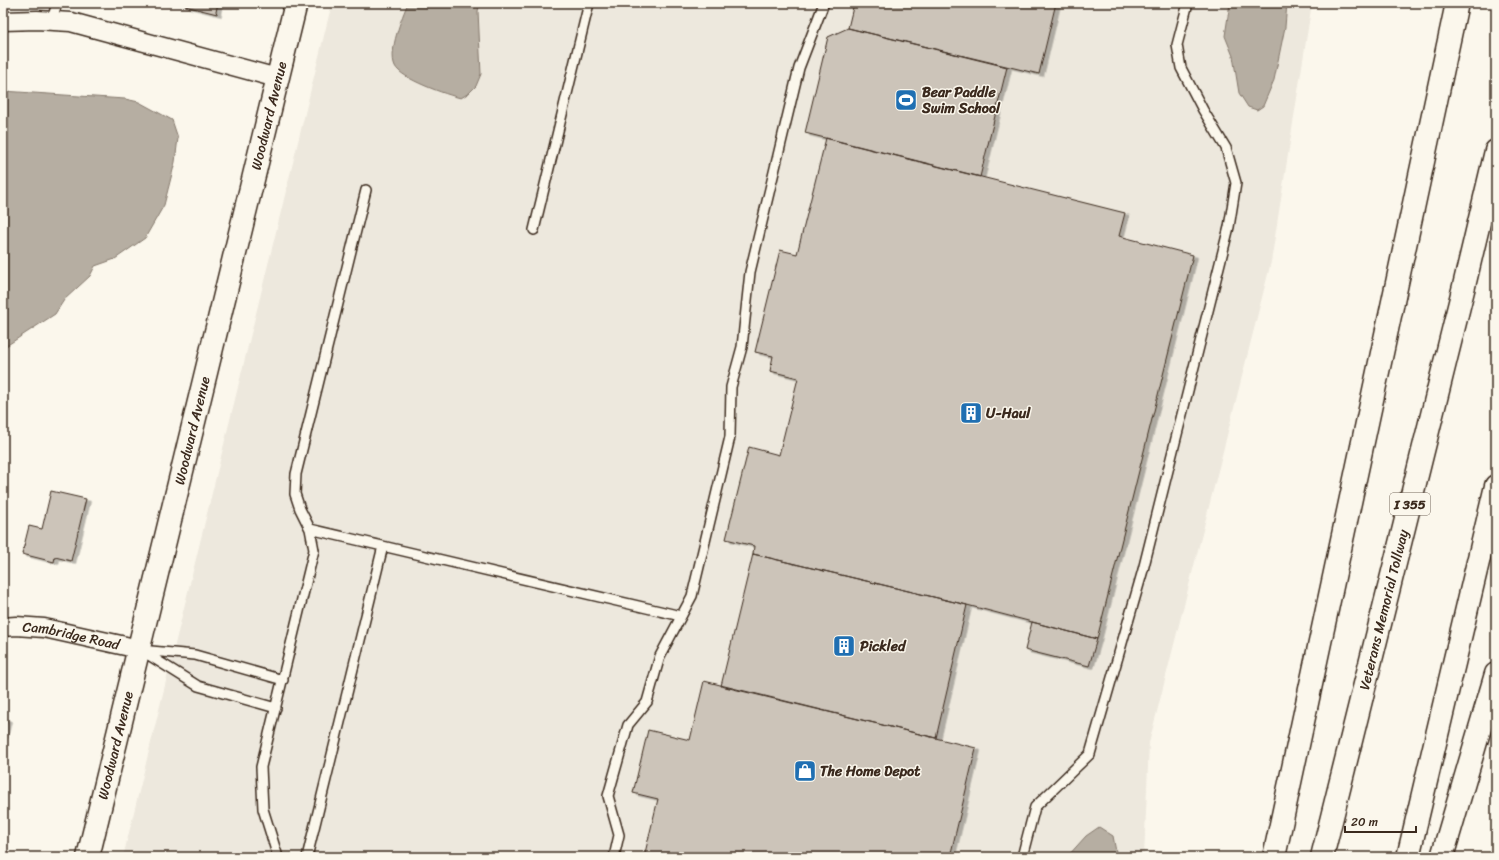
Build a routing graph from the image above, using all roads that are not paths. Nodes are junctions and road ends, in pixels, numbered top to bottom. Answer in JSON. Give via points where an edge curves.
{"nodes":[{"id":1,"x":56,"y":3,"type":"edge"},
{"id":2,"x":296,"y":3,"type":"edge"},
{"id":3,"x":589,"y":3,"type":"edge"},
{"id":4,"x":824,"y":3,"type":"edge"},
{"id":5,"x":1188,"y":3,"type":"edge"},
{"id":6,"x":1457,"y":3,"type":"edge"},
{"id":7,"x":52,"y":20,"type":"junction"},
{"id":8,"x":3,"y":21,"type":"edge"},
{"id":9,"x":277,"y":78,"type":"junction"},
{"id":10,"x":1496,"y":151,"type":"edge"},
{"id":11,"x":366,"y":190,"type":"dead end"},
{"id":12,"x":534,"y":230,"type":"dead end"},
{"id":13,"x":1496,"y":486,"type":"edge"},
{"id":14,"x":310,"y":529,"type":"junction"},
{"id":15,"x":383,"y":546,"type":"junction"},
{"id":16,"x":681,"y":616,"type":"junction"},
{"id":17,"x":3,"y":627,"type":"edge"},
{"id":18,"x":139,"y":650,"type":"junction"},
{"id":19,"x":1496,"y":674,"type":"edge"},
{"id":20,"x":283,"y":680,"type":"junction"},
{"id":21,"x":276,"y":708,"type":"junction"},
{"id":22,"x":88,"y":857,"type":"edge"},
{"id":23,"x":278,"y":857,"type":"edge"},
{"id":24,"x":307,"y":857,"type":"edge"},
{"id":25,"x":614,"y":857,"type":"edge"},
{"id":26,"x":1022,"y":857,"type":"edge"},
{"id":27,"x":1274,"y":857,"type":"edge"},
{"id":28,"x":1322,"y":857,"type":"edge"},
{"id":29,"x":1408,"y":857,"type":"edge"},
{"id":30,"x":1442,"y":857,"type":"edge"}],
"edges":[{"from":1,"to":7,"type":"lane"},
{"from":2,"to":9,"type":"main road","name":"Woodward Avenue"},
{"from":3,"to":12,"type":"lane"},
{"from":4,"to":16,"type":"lane","via":[[799,68],[750,272],[742,347],[731,387],[730,437],[692,596]]},
{"from":5,"to":26,"type":"lane","via":[[1177,45],[1181,68],[1226,148],[1236,183],[1229,227],[1143,570],[1090,754],[1035,807]]},
{"from":6,"to":27,"type":"main road"},
{"from":7,"to":8,"type":"street"},
{"from":7,"to":9,"type":"street","via":[[92,26]]},
{"from":9,"to":18,"type":"main road","name":"Woodward Avenue"},
{"from":10,"to":28,"type":"main road","name":"Veterans Memorial Tollway","number":"I 355"},
{"from":11,"to":14,"type":"lane","via":[[296,474],[296,494]]},
{"from":13,"to":29,"type":"main road"},
{"from":14,"to":15,"type":"lane"},
{"from":14,"to":20,"type":"lane","via":[[314,550]]},
{"from":15,"to":16,"type":"lane"},
{"from":15,"to":24,"type":"lane"},
{"from":16,"to":25,"type":"lane","via":[[660,656],[647,702],[628,725],[608,796],[619,835]]},
{"from":17,"to":18,"type":"street","name":"Cambridge Road","via":[[44,628]]},
{"from":18,"to":20,"type":"lane","via":[[195,655]]},
{"from":18,"to":21,"type":"lane","via":[[198,686]]},
{"from":18,"to":22,"type":"main road","name":"Woodward Avenue"},
{"from":19,"to":30,"type":"main road"},
{"from":20,"to":21,"type":"lane"},
{"from":21,"to":23,"type":"lane","via":[[261,767],[263,809]]}]}
